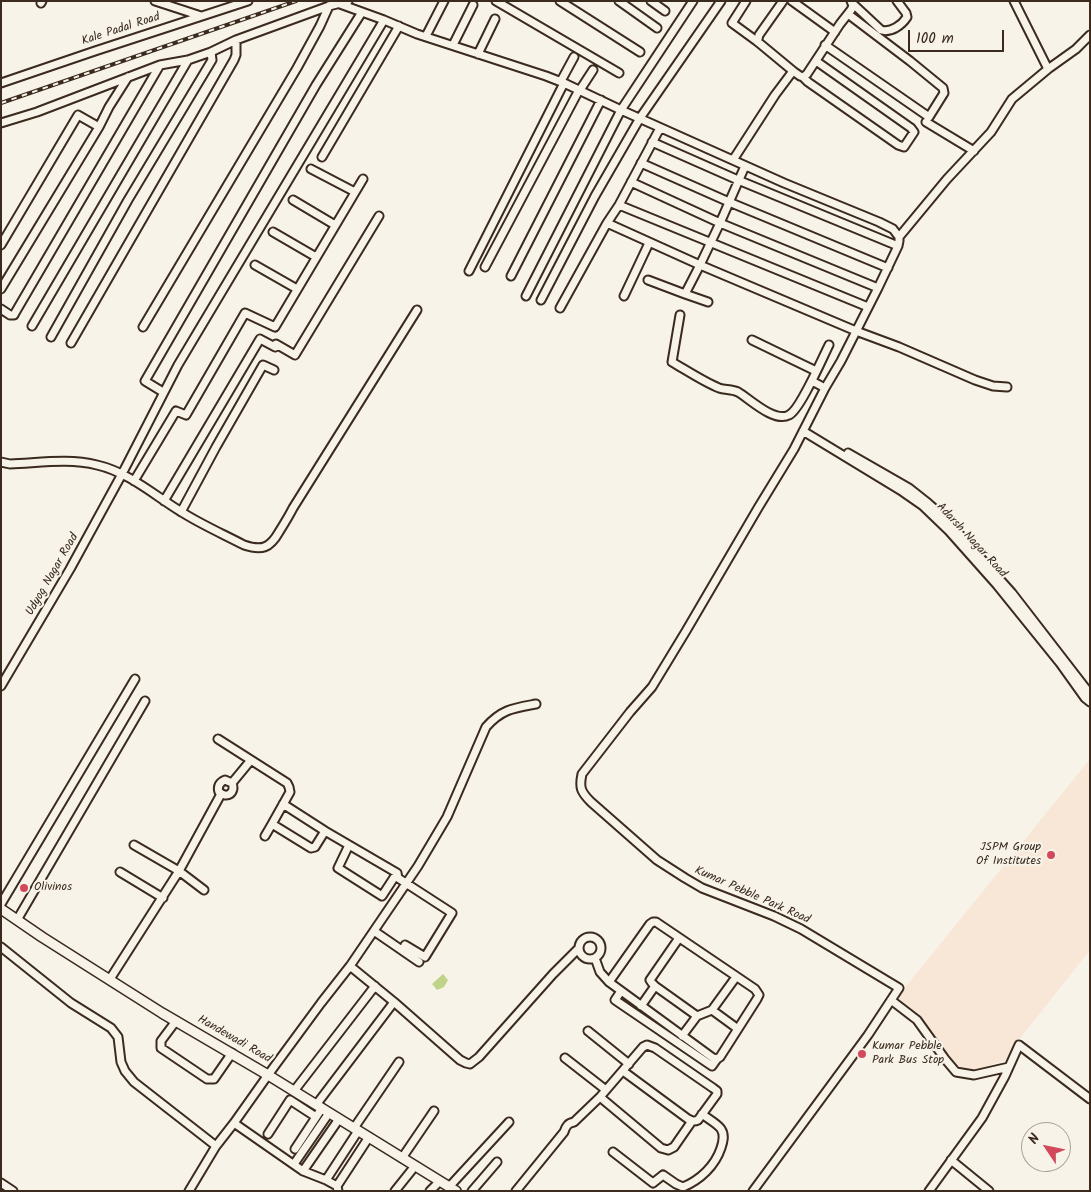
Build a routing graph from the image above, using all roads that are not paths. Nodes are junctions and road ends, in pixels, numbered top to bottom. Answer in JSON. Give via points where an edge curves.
{"nodes":[{"id":1,"x":155,"y":1,"type":"edge"},
{"id":2,"x":248,"y":1,"type":"edge"},
{"id":3,"x":444,"y":1,"type":"edge"},
{"id":4,"x":496,"y":1,"type":"edge"},
{"id":5,"x":560,"y":1,"type":"edge"},
{"id":6,"x":619,"y":1,"type":"edge"},
{"id":7,"x":651,"y":1,"type":"edge"},
{"id":8,"x":692,"y":1,"type":"edge"},
{"id":9,"x":721,"y":1,"type":"edge"},
{"id":10,"x":746,"y":1,"type":"edge"},
{"id":11,"x":783,"y":1,"type":"edge"},
{"id":12,"x":792,"y":1,"type":"edge"},
{"id":13,"x":897,"y":1,"type":"edge"},
{"id":14,"x":1014,"y":1,"type":"edge"},
{"id":15,"x":852,"y":2,"type":"edge"},
{"id":16,"x":344,"y":3,"type":"edge"},
{"id":17,"x":473,"y":5,"type":"dead end"},
{"id":18,"x":329,"y":6,"type":"junction"},
{"id":19,"x":665,"y":11,"type":"dead end"},
{"id":20,"x":362,"y":12,"type":"junction"},
{"id":21,"x":309,"y":14,"type":"junction"},
{"id":22,"x":848,"y":14,"type":"junction"},
{"id":23,"x":201,"y":16,"type":"junction"},
{"id":24,"x":495,"y":19,"type":"dead end"},
{"id":25,"x":384,"y":20,"type":"junction"},
{"id":26,"x":320,"y":26,"type":"junction"},
{"id":27,"x":399,"y":26,"type":"junction"},
{"id":28,"x":657,"y":28,"type":"dead end"},
{"id":29,"x":875,"y":30,"type":"junction"},
{"id":30,"x":835,"y":32,"type":"junction"},
{"id":31,"x":1090,"y":35,"type":"edge"},
{"id":32,"x":426,"y":36,"type":"junction"},
{"id":33,"x":236,"y":40,"type":"junction"},
{"id":34,"x":758,"y":42,"type":"junction"},
{"id":35,"x":453,"y":46,"type":"junction"},
{"id":36,"x":826,"y":46,"type":"junction"},
{"id":37,"x":211,"y":52,"type":"junction"},
{"id":38,"x":640,"y":52,"type":"dead end"},
{"id":39,"x":478,"y":54,"type":"junction"},
{"id":40,"x":574,"y":57,"type":"dead end"},
{"id":41,"x":188,"y":60,"type":"junction"},
{"id":42,"x":816,"y":61,"type":"junction"},
{"id":43,"x":160,"y":65,"type":"junction"},
{"id":44,"x":1048,"y":69,"type":"junction"},
{"id":45,"x":593,"y":70,"type":"dead end"},
{"id":46,"x":793,"y":71,"type":"junction"},
{"id":47,"x":619,"y":74,"type":"dead end"},
{"id":48,"x":128,"y":77,"type":"junction"},
{"id":49,"x":803,"y":77,"type":"junction"},
{"id":50,"x":563,"y":82,"type":"junction"},
{"id":51,"x":1,"y":83,"type":"edge"},
{"id":52,"x":580,"y":90,"type":"junction"},
{"id":53,"x":601,"y":100,"type":"junction"},
{"id":54,"x":621,"y":110,"type":"junction"},
{"id":55,"x":640,"y":118,"type":"junction"},
{"id":56,"x":926,"y":122,"type":"dead end"},
{"id":57,"x":1,"y":123,"type":"edge"},
{"id":58,"x":99,"y":126,"type":"junction"},
{"id":59,"x":660,"y":128,"type":"junction"},
{"id":60,"x":652,"y":142,"type":"junction"},
{"id":61,"x":974,"y":151,"type":"junction"},
{"id":62,"x":322,"y":158,"type":"dead end"},
{"id":63,"x":733,"y":160,"type":"junction"},
{"id":64,"x":641,"y":163,"type":"junction"},
{"id":65,"x":745,"y":166,"type":"junction"},
{"id":66,"x":311,"y":169,"type":"dead end"},
{"id":67,"x":363,"y":180,"type":"dead end"},
{"id":68,"x":738,"y":180,"type":"junction"},
{"id":69,"x":631,"y":182,"type":"junction"},
{"id":70,"x":355,"y":192,"type":"junction"},
{"id":71,"x":293,"y":200,"type":"dead end"},
{"id":72,"x":729,"y":202,"type":"junction"},
{"id":73,"x":619,"y":206,"type":"junction"},
{"id":74,"x":378,"y":216,"type":"dead end"},
{"id":75,"x":607,"y":223,"type":"junction"},
{"id":76,"x":720,"y":223,"type":"junction"},
{"id":77,"x":335,"y":225,"type":"junction"},
{"id":78,"x":273,"y":232,"type":"dead end"},
{"id":79,"x":899,"y":236,"type":"junction"},
{"id":80,"x":649,"y":242,"type":"junction"},
{"id":81,"x":711,"y":243,"type":"junction"},
{"id":82,"x":1,"y":245,"type":"edge"},
{"id":83,"x":898,"y":246,"type":"junction"},
{"id":84,"x":316,"y":257,"type":"junction"},
{"id":85,"x":254,"y":265,"type":"dead end"},
{"id":86,"x":700,"y":265,"type":"junction"},
{"id":87,"x":485,"y":267,"type":"dead end"},
{"id":88,"x":888,"y":268,"type":"junction"},
{"id":89,"x":469,"y":271,"type":"dead end"},
{"id":90,"x":511,"y":276,"type":"dead end"},
{"id":91,"x":648,"y":280,"type":"dead end"},
{"id":92,"x":297,"y":288,"type":"junction"},
{"id":93,"x":878,"y":288,"type":"junction"},
{"id":94,"x":1,"y":290,"type":"edge"},
{"id":95,"x":685,"y":294,"type":"junction"},
{"id":96,"x":526,"y":296,"type":"dead end"},
{"id":97,"x":624,"y":296,"type":"dead end"},
{"id":98,"x":541,"y":300,"type":"dead end"},
{"id":99,"x":708,"y":302,"type":"dead end"},
{"id":100,"x":560,"y":308,"type":"dead end"},
{"id":101,"x":868,"y":308,"type":"junction"},
{"id":102,"x":1,"y":309,"type":"edge"},
{"id":103,"x":417,"y":310,"type":"dead end"},
{"id":104,"x":680,"y":314,"type":"dead end"},
{"id":105,"x":32,"y":326,"type":"dead end"},
{"id":106,"x":142,"y":327,"type":"dead end"},
{"id":107,"x":856,"y":331,"type":"junction"},
{"id":108,"x":51,"y":336,"type":"dead end"},
{"id":109,"x":752,"y":340,"type":"dead end"},
{"id":110,"x":71,"y":343,"type":"dead end"},
{"id":111,"x":829,"y":345,"type":"dead end"},
{"id":112,"x":274,"y":370,"type":"dead end"},
{"id":113,"x":816,"y":372,"type":"junction"},
{"id":114,"x":812,"y":381,"type":"junction"},
{"id":115,"x":1007,"y":387,"type":"dead end"},
{"id":116,"x":825,"y":388,"type":"junction"},
{"id":117,"x":164,"y":392,"type":"junction"},
{"id":118,"x":804,"y":429,"type":"junction"},
{"id":119,"x":1,"y":462,"type":"edge"},
{"id":120,"x":122,"y":474,"type":"junction"},
{"id":121,"x":134,"y":481,"type":"junction"},
{"id":122,"x":164,"y":501,"type":"junction"},
{"id":123,"x":181,"y":512,"type":"junction"},
{"id":124,"x":134,"y":679,"type":"dead end"},
{"id":125,"x":1,"y":686,"type":"edge"},
{"id":126,"x":1090,"y":694,"type":"edge"},
{"id":127,"x":145,"y":700,"type":"dead end"},
{"id":128,"x":1090,"y":702,"type":"edge"},
{"id":129,"x":536,"y":704,"type":"dead end"},
{"id":130,"x":218,"y":739,"type":"dead end"},
{"id":131,"x":251,"y":760,"type":"junction"},
{"id":132,"x":232,"y":783,"type":"junction"},
{"id":133,"x":221,"y":794,"type":"junction"},
{"id":134,"x":283,"y":804,"type":"junction"},
{"id":135,"x":272,"y":824,"type":"junction"},
{"id":136,"x":325,"y":831,"type":"junction"},
{"id":137,"x":264,"y":836,"type":"dead end"},
{"id":138,"x":134,"y":845,"type":"dead end"},
{"id":139,"x":348,"y":845,"type":"junction"},
{"id":140,"x":179,"y":871,"type":"junction"},
{"id":141,"x":120,"y":872,"type":"dead end"},
{"id":142,"x":397,"y":873,"type":"junction"},
{"id":143,"x":406,"y":884,"type":"junction"},
{"id":144,"x":204,"y":890,"type":"dead end"},
{"id":145,"x":162,"y":898,"type":"junction"},
{"id":146,"x":1,"y":904,"type":"edge"},
{"id":147,"x":1,"y":909,"type":"edge"},
{"id":148,"x":17,"y":920,"type":"junction"},
{"id":149,"x":374,"y":931,"type":"junction"},
{"id":150,"x":679,"y":938,"type":"junction"},
{"id":151,"x":405,"y":945,"type":"dead end"},
{"id":152,"x":1,"y":947,"type":"edge"},
{"id":153,"x":578,"y":949,"type":"junction"},
{"id":154,"x":595,"y":958,"type":"junction"},
{"id":155,"x":419,"y":962,"type":"dead end"},
{"id":156,"x":350,"y":966,"type":"junction"},
{"id":157,"x":736,"y":977,"type":"junction"},
{"id":158,"x":110,"y":979,"type":"junction"},
{"id":159,"x":609,"y":982,"type":"junction"},
{"id":160,"x":375,"y":986,"type":"junction"},
{"id":161,"x":655,"y":986,"type":"junction"},
{"id":162,"x":621,"y":991,"type":"junction"},
{"id":163,"x":891,"y":1000,"type":"junction"},
{"id":164,"x":394,"y":1002,"type":"junction"},
{"id":165,"x":641,"y":1006,"type":"junction"},
{"id":166,"x":712,"y":1010,"type":"junction"},
{"id":167,"x":697,"y":1016,"type":"junction"},
{"id":168,"x":176,"y":1021,"type":"junction"},
{"id":169,"x":738,"y":1029,"type":"junction"},
{"id":170,"x":588,"y":1031,"type":"dead end"},
{"id":171,"x":682,"y":1036,"type":"junction"},
{"id":172,"x":232,"y":1053,"type":"junction"},
{"id":173,"x":565,"y":1058,"type":"dead end"},
{"id":174,"x":717,"y":1059,"type":"junction"},
{"id":175,"x":399,"y":1062,"type":"dead end"},
{"id":176,"x":629,"y":1064,"type":"junction"},
{"id":177,"x":1009,"y":1067,"type":"junction"},
{"id":178,"x":623,"y":1071,"type":"junction"},
{"id":179,"x":268,"y":1074,"type":"junction"},
{"id":180,"x":606,"y":1090,"type":"junction"},
{"id":181,"x":294,"y":1091,"type":"junction"},
{"id":182,"x":600,"y":1097,"type":"junction"},
{"id":183,"x":1090,"y":1099,"type":"edge"},
{"id":184,"x":319,"y":1107,"type":"junction"},
{"id":185,"x":303,"y":1110,"type":"junction"},
{"id":186,"x":434,"y":1110,"type":"dead end"},
{"id":187,"x":702,"y":1114,"type":"junction"},
{"id":188,"x":316,"y":1117,"type":"junction"},
{"id":189,"x":339,"y":1119,"type":"junction"},
{"id":190,"x":692,"y":1121,"type":"junction"},
{"id":191,"x":510,"y":1122,"type":"dead end"},
{"id":192,"x":234,"y":1123,"type":"junction"},
{"id":193,"x":356,"y":1129,"type":"junction"},
{"id":194,"x":268,"y":1134,"type":"dead end"},
{"id":195,"x":369,"y":1137,"type":"junction"},
{"id":196,"x":216,"y":1146,"type":"junction"},
{"id":197,"x":295,"y":1149,"type":"dead end"},
{"id":198,"x":613,"y":1152,"type":"dead end"},
{"id":199,"x":402,"y":1158,"type":"junction"},
{"id":200,"x":951,"y":1160,"type":"junction"},
{"id":201,"x":496,"y":1162,"type":"dead end"},
{"id":202,"x":294,"y":1164,"type":"junction"},
{"id":203,"x":415,"y":1166,"type":"junction"},
{"id":204,"x":303,"y":1171,"type":"junction"},
{"id":205,"x":326,"y":1180,"type":"junction"},
{"id":206,"x":440,"y":1181,"type":"junction"},
{"id":207,"x":1,"y":1184,"type":"edge"},
{"id":208,"x":337,"y":1189,"type":"edge"},
{"id":209,"x":453,"y":1189,"type":"edge"},
{"id":210,"x":13,"y":1191,"type":"edge"},
{"id":211,"x":189,"y":1191,"type":"edge"},
{"id":212,"x":395,"y":1191,"type":"edge"},
{"id":213,"x":430,"y":1191,"type":"edge"},
{"id":214,"x":472,"y":1191,"type":"edge"},
{"id":215,"x":516,"y":1191,"type":"edge"},
{"id":216,"x":753,"y":1191,"type":"edge"},
{"id":217,"x":929,"y":1191,"type":"edge"},
{"id":218,"x":989,"y":1191,"type":"edge"}],
"edges":[{"from":1,"to":23,"type":"street"},
{"from":2,"to":23,"type":"street","name":"Kale Padal Road"},
{"from":3,"to":32,"type":"street"},
{"from":4,"to":47,"type":"street"},
{"from":5,"to":38,"type":"street"},
{"from":6,"to":28,"type":"street"},
{"from":7,"to":19,"type":"street"},
{"from":8,"to":54,"type":"street"},
{"from":9,"to":55,"type":"street"},
{"from":10,"to":34,"type":"street","via":[[732,23]]},
{"from":11,"to":34,"type":"street","via":[[759,35]]},
{"from":12,"to":30,"type":"street"},
{"from":13,"to":29,"type":"street","via":[[906,13],[905,20],[885,32]]},
{"from":14,"to":44,"type":"street"},
{"from":15,"to":22,"type":"street"},
{"from":15,"to":29,"type":"street"},
{"from":16,"to":18,"type":"street"},
{"from":16,"to":20,"type":"street"},
{"from":17,"to":35,"type":"street"},
{"from":18,"to":21,"type":"street"},
{"from":18,"to":26,"type":"street"},
{"from":20,"to":25,"type":"street"},
{"from":20,"to":117,"type":"street","via":[[144,380]]},
{"from":21,"to":26,"type":"street"},
{"from":21,"to":33,"type":"street"},
{"from":22,"to":29,"type":"street"},
{"from":22,"to":30,"type":"street"},
{"from":23,"to":51,"type":"street","name":"Kale Padal Road"},
{"from":24,"to":39,"type":"street"},
{"from":25,"to":27,"type":"street"},
{"from":25,"to":117,"type":"street","name":"Udyog Nagar Road"},
{"from":26,"to":106,"type":"street"},
{"from":27,"to":32,"type":"street"},
{"from":27,"to":62,"type":"street"},
{"from":29,"to":36,"type":"street","via":[[943,88],[944,93],[929,117]]},
{"from":30,"to":36,"type":"street"},
{"from":31,"to":44,"type":"street"},
{"from":32,"to":35,"type":"street"},
{"from":33,"to":37,"type":"street"},
{"from":33,"to":110,"type":"street","via":[[234,60]]},
{"from":34,"to":46,"type":"street"},
{"from":35,"to":39,"type":"street"},
{"from":36,"to":42,"type":"street"},
{"from":37,"to":41,"type":"street"},
{"from":37,"to":108,"type":"street","via":[[212,60]]},
{"from":39,"to":50,"type":"street"},
{"from":40,"to":50,"type":"street"},
{"from":41,"to":43,"type":"street"},
{"from":41,"to":105,"type":"street"},
{"from":42,"to":49,"type":"street"},
{"from":42,"to":49,"type":"street","via":[[911,128],[914,132],[904,147]]},
{"from":43,"to":48,"type":"street"},
{"from":43,"to":102,"type":"street","via":[[15,314]]},
{"from":44,"to":61,"type":"street","via":[[1012,99],[991,132]]},
{"from":45,"to":52,"type":"street"},
{"from":46,"to":49,"type":"street"},
{"from":46,"to":63,"type":"street"},
{"from":48,"to":57,"type":"street"},
{"from":48,"to":58,"type":"street"},
{"from":50,"to":52,"type":"street"},
{"from":50,"to":89,"type":"street"},
{"from":52,"to":53,"type":"street"},
{"from":52,"to":87,"type":"street"},
{"from":53,"to":54,"type":"street"},
{"from":53,"to":90,"type":"street"},
{"from":54,"to":55,"type":"street"},
{"from":54,"to":96,"type":"street"},
{"from":55,"to":59,"type":"street"},
{"from":55,"to":98,"type":"street"},
{"from":56,"to":61,"type":"street"},
{"from":58,"to":82,"type":"street","via":[[78,115]]},
{"from":58,"to":94,"type":"street"},
{"from":59,"to":60,"type":"street"},
{"from":59,"to":63,"type":"street"},
{"from":60,"to":64,"type":"street"},
{"from":60,"to":68,"type":"street"},
{"from":61,"to":79,"type":"street"},
{"from":63,"to":65,"type":"street"},
{"from":64,"to":69,"type":"street"},
{"from":64,"to":72,"type":"street"},
{"from":65,"to":68,"type":"street"},
{"from":65,"to":79,"type":"street","via":[[879,222]]},
{"from":66,"to":70,"type":"street"},
{"from":67,"to":70,"type":"street"},
{"from":68,"to":72,"type":"street"},
{"from":68,"to":83,"type":"street"},
{"from":69,"to":73,"type":"street"},
{"from":69,"to":76,"type":"street"},
{"from":70,"to":77,"type":"street"},
{"from":71,"to":77,"type":"street"},
{"from":72,"to":76,"type":"street"},
{"from":72,"to":88,"type":"street"},
{"from":73,"to":75,"type":"street"},
{"from":73,"to":81,"type":"street"},
{"from":74,"to":122,"type":"street","via":[[295,355],[260,339]]},
{"from":75,"to":80,"type":"street"},
{"from":75,"to":100,"type":"street"},
{"from":76,"to":81,"type":"street"},
{"from":76,"to":93,"type":"street"},
{"from":77,"to":84,"type":"street"},
{"from":78,"to":84,"type":"street"},
{"from":79,"to":83,"type":"street"},
{"from":80,"to":86,"type":"street"},
{"from":80,"to":97,"type":"street"},
{"from":81,"to":86,"type":"street"},
{"from":81,"to":101,"type":"street"},
{"from":83,"to":88,"type":"street"},
{"from":84,"to":92,"type":"street"},
{"from":85,"to":92,"type":"street"},
{"from":86,"to":95,"type":"street"},
{"from":86,"to":107,"type":"street"},
{"from":88,"to":93,"type":"street"},
{"from":91,"to":95,"type":"street"},
{"from":92,"to":121,"type":"street","via":[[274,327],[245,312],[186,415],[176,411]]},
{"from":93,"to":101,"type":"street"},
{"from":95,"to":99,"type":"street"},
{"from":101,"to":107,"type":"street"},
{"from":103,"to":123,"type":"street","via":[[271,544],[259,549],[244,546]]},
{"from":104,"to":114,"type":"street","via":[[672,362],[720,389],[736,391],[762,409],[785,417],[796,409]]},
{"from":107,"to":115,"type":"street","via":[[975,380]]},
{"from":107,"to":116,"type":"street"},
{"from":109,"to":113,"type":"street"},
{"from":111,"to":113,"type":"street"},
{"from":112,"to":123,"type":"street","via":[[263,365]]},
{"from":113,"to":114,"type":"street"},
{"from":114,"to":116,"type":"street"},
{"from":116,"to":118,"type":"street"},
{"from":117,"to":120,"type":"street","name":"Udyog Nagar Road"},
{"from":118,"to":126,"type":"street","name":"Adarsh Nagar Road","via":[[909,488],[940,513],[1012,593]]},
{"from":118,"to":128,"type":"street","name":"Adarsh Nagar Road","via":[[923,506],[997,585]]},
{"from":118,"to":163,"type":"street","name":"Kumar Pebble Park Road","via":[[652,687],[582,774],[581,788],[598,808],[670,870],[702,888],[774,916],[832,947],[899,988]]},
{"from":119,"to":120,"type":"street","via":[[86,463]]},
{"from":120,"to":121,"type":"street"},
{"from":120,"to":125,"type":"street","name":"Udyog Nagar Road"},
{"from":121,"to":122,"type":"street"},
{"from":122,"to":123,"type":"street"},
{"from":124,"to":146,"type":"street"},
{"from":127,"to":148,"type":"street"},
{"from":129,"to":143,"type":"street","via":[[512,708],[486,727],[447,817]]},
{"from":130,"to":131,"type":"street"},
{"from":131,"to":132,"type":"street"},
{"from":131,"to":134,"type":"street","via":[[287,783],[290,792]]},
{"from":132,"to":133,"type":"street","via":[[232,793],[228,796]]},
{"from":132,"to":133,"type":"street","via":[[225,780],[219,784]]},
{"from":133,"to":140,"type":"street"},
{"from":134,"to":135,"type":"street"},
{"from":134,"to":136,"type":"street"},
{"from":135,"to":136,"type":"street","via":[[311,848]]},
{"from":135,"to":137,"type":"street"},
{"from":136,"to":139,"type":"street"},
{"from":138,"to":140,"type":"street"},
{"from":139,"to":142,"type":"street"},
{"from":139,"to":142,"type":"street","via":[[338,868],[382,896]]},
{"from":140,"to":144,"type":"street"},
{"from":140,"to":145,"type":"street"},
{"from":141,"to":145,"type":"street"},
{"from":142,"to":143,"type":"street"},
{"from":143,"to":149,"type":"street"},
{"from":143,"to":151,"type":"street","via":[[452,913],[425,957]]},
{"from":145,"to":158,"type":"street"},
{"from":147,"to":148,"type":"main road","name":"Handewadi Road"},
{"from":148,"to":158,"type":"main road","name":"Handewadi Road"},
{"from":149,"to":155,"type":"street"},
{"from":149,"to":156,"type":"street"},
{"from":150,"to":157,"type":"street"},
{"from":150,"to":159,"type":"street","via":[[653,922]]},
{"from":150,"to":161,"type":"street","via":[[650,980]]},
{"from":152,"to":196,"type":"street","via":[[71,1003],[110,1028],[118,1037],[120,1062],[134,1082]]},
{"from":153,"to":154,"type":"street","via":[[586,959]]},
{"from":153,"to":154,"type":"street","via":[[584,938],[593,937],[601,947]]},
{"from":153,"to":164,"type":"street","via":[[470,1064],[460,1060]]},
{"from":154,"to":159,"type":"street","via":[[600,972]]},
{"from":156,"to":160,"type":"street"},
{"from":156,"to":179,"type":"street"},
{"from":157,"to":166,"type":"street"},
{"from":157,"to":169,"type":"street","via":[[755,989],[759,996]]},
{"from":158,"to":168,"type":"main road","name":"Handewadi Road"},
{"from":159,"to":162,"type":"street"},
{"from":160,"to":164,"type":"street"},
{"from":160,"to":181,"type":"street"},
{"from":161,"to":165,"type":"street"},
{"from":161,"to":167,"type":"street"},
{"from":162,"to":165,"type":"street"},
{"from":162,"to":174,"type":"street","via":[[615,1000],[712,1066]]},
{"from":163,"to":177,"type":"street","via":[[917,1020],[956,1072],[974,1075]]},
{"from":163,"to":216,"type":"street"},
{"from":164,"to":184,"type":"street"},
{"from":165,"to":171,"type":"street"},
{"from":166,"to":167,"type":"street"},
{"from":166,"to":169,"type":"street"},
{"from":167,"to":171,"type":"street"},
{"from":168,"to":172,"type":"main road","name":"Handewadi Road"},
{"from":168,"to":172,"type":"street","via":[[161,1041],[161,1048],[208,1079],[214,1079]]},
{"from":169,"to":174,"type":"street"},
{"from":170,"to":176,"type":"street"},
{"from":171,"to":174,"type":"street"},
{"from":172,"to":179,"type":"main road","name":"Handewadi Road"},
{"from":173,"to":180,"type":"street"},
{"from":175,"to":193,"type":"street"},
{"from":176,"to":178,"type":"street"},
{"from":176,"to":187,"type":"street","via":[[647,1045],[713,1088],[717,1094]]},
{"from":177,"to":183,"type":"street","via":[[1020,1045]]},
{"from":177,"to":200,"type":"street","via":[[982,1118]]},
{"from":178,"to":180,"type":"street"},
{"from":178,"to":190,"type":"street"},
{"from":179,"to":181,"type":"main road","name":"Handewadi Road"},
{"from":179,"to":192,"type":"street"},
{"from":180,"to":182,"type":"street"},
{"from":181,"to":184,"type":"main road","name":"Handewadi Road"},
{"from":182,"to":190,"type":"street","via":[[661,1148],[668,1150],[674,1147]]},
{"from":182,"to":215,"type":"street","via":[[569,1123]]},
{"from":184,"to":185,"type":"street"},
{"from":184,"to":188,"type":"street"},
{"from":184,"to":189,"type":"main road","name":"Handewadi Road"},
{"from":184,"to":202,"type":"street"},
{"from":185,"to":188,"type":"street"},
{"from":185,"to":194,"type":"street","via":[[290,1100]]},
{"from":186,"to":199,"type":"street"},
{"from":187,"to":190,"type":"street","via":[[698,1120]]},
{"from":187,"to":198,"type":"street","via":[[721,1129],[724,1140],[713,1166],[688,1185],[683,1187],[663,1175],[653,1183]]},
{"from":188,"to":197,"type":"street"},
{"from":189,"to":193,"type":"main road","name":"Handewadi Road"},
{"from":189,"to":204,"type":"street"},
{"from":191,"to":209,"type":"street"},
{"from":192,"to":196,"type":"street"},
{"from":192,"to":202,"type":"street"},
{"from":193,"to":195,"type":"main road","name":"Handewadi Road"},
{"from":193,"to":205,"type":"street"},
{"from":195,"to":199,"type":"main road","name":"Handewadi Road"},
{"from":195,"to":208,"type":"street"},
{"from":196,"to":211,"type":"street"},
{"from":199,"to":203,"type":"main road","name":"Handewadi Road"},
{"from":200,"to":217,"type":"street"},
{"from":200,"to":218,"type":"street"},
{"from":201,"to":214,"type":"street"},
{"from":202,"to":204,"type":"street"},
{"from":203,"to":206,"type":"main road","name":"Handewadi Road"},
{"from":203,"to":212,"type":"street"},
{"from":204,"to":205,"type":"street"},
{"from":205,"to":208,"type":"street"},
{"from":206,"to":209,"type":"main road","name":"Handewadi Road"},
{"from":206,"to":213,"type":"street"},
{"from":207,"to":210,"type":"street"}]}
